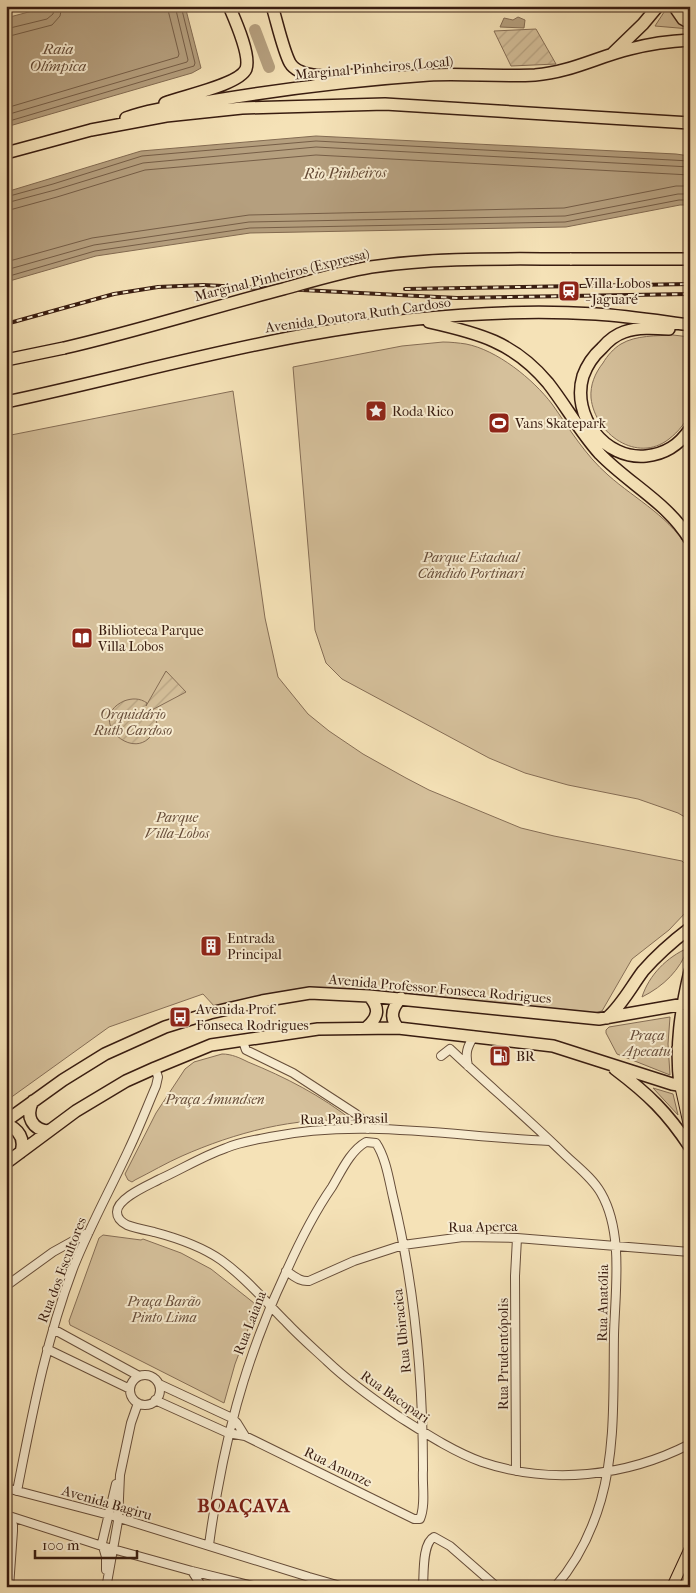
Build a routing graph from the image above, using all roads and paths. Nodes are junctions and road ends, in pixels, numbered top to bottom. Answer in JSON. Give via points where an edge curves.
{"nodes":[{"id":1,"x":229,"y":6,"type":"edge"},
{"id":2,"x":272,"y":6,"type":"edge"},
{"id":3,"x":658,"y":6,"type":"edge"},
{"id":4,"x":674,"y":6,"type":"edge"},
{"id":5,"x":690,"y":23,"type":"edge"},
{"id":6,"x":690,"y":40,"type":"edge"},
{"id":7,"x":612,"y":54,"type":"junction"},
{"id":8,"x":431,"y":75,"type":"junction"},
{"id":9,"x":147,"y":110,"type":"junction"},
{"id":10,"x":690,"y":123,"type":"edge"},
{"id":11,"x":91,"y":130,"type":"junction"},
{"id":12,"x":6,"y":153,"type":"edge"},
{"id":13,"x":690,"y":259,"type":"edge"},
{"id":14,"x":422,"y":320,"type":"junction"},
{"id":15,"x":690,"y":326,"type":"edge"},
{"id":16,"x":20,"y":358,"type":"junction"},
{"id":17,"x":6,"y":360,"type":"edge"},
{"id":18,"x":6,"y":368,"type":"edge"},
{"id":19,"x":6,"y":402,"type":"edge"},
{"id":20,"x":690,"y":429,"type":"edge"},
{"id":21,"x":690,"y":540,"type":"edge"},
{"id":22,"x":690,"y":928,"type":"edge"},
{"id":23,"x":690,"y":971,"type":"edge"},
{"id":24,"x":370,"y":996,"type":"junction"},
{"id":25,"x":400,"y":998,"type":"junction"},
{"id":26,"x":686,"y":1004,"type":"edge"},
{"id":27,"x":606,"y":1019,"type":"junction"},
{"id":28,"x":366,"y":1028,"type":"junction"},
{"id":29,"x":398,"y":1028,"type":"junction"},
{"id":30,"x":474,"y":1036,"type":"junction"},
{"id":31,"x":242,"y":1039,"type":"junction"},
{"id":32,"x":678,"y":1048,"type":"junction"},
{"id":33,"x":441,"y":1056,"type":"dead end"},
{"id":34,"x":607,"y":1064,"type":"junction"},
{"id":35,"x":468,"y":1066,"type":"junction"},
{"id":36,"x":690,"y":1067,"type":"edge"},
{"id":37,"x":155,"y":1068,"type":"junction"},
{"id":38,"x":685,"y":1086,"type":"edge"},
{"id":39,"x":33,"y":1101,"type":"junction"},
{"id":40,"x":6,"y":1123,"type":"edge"},
{"id":41,"x":368,"y":1129,"type":"junction"},
{"id":42,"x":690,"y":1130,"type":"edge"},
{"id":43,"x":49,"y":1131,"type":"junction"},
{"id":44,"x":550,"y":1141,"type":"junction"},
{"id":45,"x":376,"y":1143,"type":"joint"},
{"id":46,"x":690,"y":1147,"type":"edge"},
{"id":47,"x":21,"y":1152,"type":"junction"},
{"id":48,"x":6,"y":1164,"type":"edge"},
{"id":49,"x":127,"y":1225,"type":"joint"},
{"id":50,"x":89,"y":1232,"type":"junction"},
{"id":51,"x":517,"y":1238,"type":"junction"},
{"id":52,"x":404,"y":1245,"type":"junction"},
{"id":53,"x":616,"y":1247,"type":"junction"},
{"id":54,"x":690,"y":1252,"type":"edge"},
{"id":55,"x":286,"y":1271,"type":"junction"},
{"id":56,"x":6,"y":1286,"type":"edge"},
{"id":57,"x":270,"y":1306,"type":"junction"},
{"id":58,"x":53,"y":1330,"type":"junction"},
{"id":59,"x":48,"y":1349,"type":"junction"},
{"id":60,"x":139,"y":1376,"type":"junction"},
{"id":61,"x":158,"y":1384,"type":"junction"},
{"id":62,"x":130,"y":1389,"type":"junction"},
{"id":63,"x":154,"y":1400,"type":"junction"},
{"id":64,"x":138,"y":1403,"type":"junction"},
{"id":65,"x":232,"y":1418,"type":"junction"},
{"id":66,"x":423,"y":1432,"type":"junction"},
{"id":67,"x":228,"y":1433,"type":"junction"},
{"id":68,"x":245,"y":1436,"type":"junction"},
{"id":69,"x":690,"y":1444,"type":"edge"},
{"id":70,"x":516,"y":1471,"type":"junction"},
{"id":71,"x":608,"y":1472,"type":"junction"},
{"id":72,"x":120,"y":1475,"type":"junction"},
{"id":73,"x":6,"y":1488,"type":"edge"},
{"id":74,"x":17,"y":1491,"type":"junction"},
{"id":75,"x":108,"y":1515,"type":"junction"},
{"id":76,"x":6,"y":1516,"type":"edge"},
{"id":77,"x":118,"y":1518,"type":"junction"},
{"id":78,"x":25,"y":1520,"type":"junction"},
{"id":79,"x":420,"y":1520,"type":"joint"},
{"id":80,"x":13,"y":1531,"type":"junction"},
{"id":81,"x":209,"y":1545,"type":"junction"},
{"id":82,"x":102,"y":1546,"type":"junction"},
{"id":83,"x":690,"y":1548,"type":"edge"},
{"id":84,"x":114,"y":1549,"type":"junction"},
{"id":85,"x":192,"y":1571,"type":"junction"},
{"id":86,"x":218,"y":1578,"type":"junction"},
{"id":87,"x":690,"y":1583,"type":"edge"},
{"id":88,"x":422,"y":1584,"type":"edge"},
{"id":89,"x":107,"y":1585,"type":"edge"},
{"id":90,"x":9,"y":1587,"type":"edge"},
{"id":91,"x":202,"y":1587,"type":"edge"},
{"id":92,"x":210,"y":1587,"type":"edge"},
{"id":93,"x":257,"y":1587,"type":"edge"},
{"id":94,"x":344,"y":1587,"type":"edge"},
{"id":95,"x":497,"y":1587,"type":"edge"},
{"id":96,"x":555,"y":1587,"type":"edge"},
{"id":97,"x":672,"y":1587,"type":"edge"},
{"id":98,"x":688,"y":1587,"type":"edge"}],
"edges":[{"from":1,"to":9,"type":"highway","via":[[247,63],[243,74],[232,82]]},
{"from":2,"to":8,"type":"highway","via":[[289,60],[299,71],[337,76]]},
{"from":3,"to":7,"type":"highway"},
{"from":4,"to":5,"type":"highway"},
{"from":6,"to":7,"type":"highway","name":"Marginal Pinheiros (Local)","via":[[655,43]]},
{"from":7,"to":8,"type":"highway","name":"Marginal Pinheiros (Local)","via":[[573,69],[544,74]]},
{"from":8,"to":9,"type":"highway","name":"Marginal Pinheiros (Local)","via":[[239,96]]},
{"from":9,"to":11,"type":"highway","name":"Marginal Pinheiros (Local)"},
{"from":10,"to":11,"type":"highway","via":[[447,106],[347,104],[221,110]]},
{"from":11,"to":12,"type":"highway"},
{"from":13,"to":16,"type":"highway","name":"Marginal Pinheiros (Expressa)","bridge":true,"via":[[448,259],[369,267],[110,338]]},
{"from":14,"to":15,"type":"highway","name":"Avenida Doutora Ruth Cardoso","via":[[514,313],[570,313],[624,316]]},
{"from":14,"to":19,"type":"highway","name":"Avenida Doutora Ruth Cardoso","via":[[297,336]]},
{"from":14,"to":21,"type":"highway","via":[[480,334],[520,356],[548,383],[600,454],[663,506]]},
{"from":15,"to":20,"type":"highway","via":[[676,330],[641,328],[616,336],[593,356],[583,376],[581,393],[586,416],[598,436],[616,452],[628,456],[654,456],[665,452],[679,443]]},
{"from":16,"to":17,"type":"highway","name":"Marginal Pinheiros (Expressa)"},
{"from":16,"to":18,"type":"highway"},
{"from":22,"to":27,"type":"highway","via":[[648,966]]},
{"from":23,"to":26,"type":"highway"},
{"from":24,"to":25,"type":"highway","name":"Avenida Professor Fonseca Rodrigues"},
{"from":24,"to":28,"type":"highway","via":[[377,1010],[374,1020]]},
{"from":24,"to":39,"type":"highway","name":"Avenida Professor Fonseca Rodrigues","via":[[310,993],[210,1013],[165,1027],[105,1054]]},
{"from":25,"to":27,"type":"highway","name":"Avenida Professor Fonseca Rodrigues"},
{"from":25,"to":29,"type":"highway","via":[[392,1012]]},
{"from":26,"to":27,"type":"highway","name":"Avenida Professor Fonseca Rodrigues"},
{"from":26,"to":32,"type":"highway"},
{"from":28,"to":29,"type":"highway"},
{"from":28,"to":31,"type":"highway","via":[[318,1029]]},
{"from":29,"to":30,"type":"highway"},
{"from":30,"to":34,"type":"highway","via":[[553,1046]]},
{"from":30,"to":35,"type":"street","via":[[466,1048]]},
{"from":31,"to":37,"type":"highway","via":[[211,1045]]},
{"from":31,"to":41,"type":"street","via":[[246,1050],[309,1083],[356,1114]]},
{"from":32,"to":36,"type":"highway"},
{"from":32,"to":38,"type":"highway","via":[[677,1066]]},
{"from":33,"to":35,"type":"street","name":"Rua Anatólia","via":[[450,1049]]},
{"from":34,"to":38,"type":"highway"},
{"from":34,"to":46,"type":"highway","via":[[659,1106]]},
{"from":35,"to":44,"type":"street","name":"Rua Anatólia"},
{"from":37,"to":43,"type":"highway","via":[[118,1086]]},
{"from":37,"to":50,"type":"street","name":"Rua dos Escultores","via":[[156,1086]]},
{"from":38,"to":42,"type":"main road"},
{"from":39,"to":40,"type":"highway","name":"Avenida Professor Fonseca Rodrigues"},
{"from":39,"to":43,"type":"highway","via":[[30,1119],[38,1129]]},
{"from":40,"to":47,"type":"highway","via":[[21,1135]]},
{"from":41,"to":44,"type":"street","name":"Rua Pau-Brasil"},
{"from":41,"to":49,"type":"street","name":"Rua Pau-Brasil","via":[[295,1132],[228,1147],[145,1186],[121,1202],[117,1215]]},
{"from":43,"to":47,"type":"highway"},
{"from":44,"to":53,"type":"street","name":"Rua Anatólia","via":[[601,1194],[611,1220]]},
{"from":45,"to":52,"type":"street","name":"Rua Ubiracica"},
{"from":45,"to":55,"type":"street","name":"Rua Laiana","via":[[362,1145],[351,1156],[322,1201]]},
{"from":47,"to":48,"type":"highway"},
{"from":49,"to":57,"type":"street","name":"Rua Bacopari","via":[[201,1248],[241,1276]]},
{"from":50,"to":56,"type":"street","via":[[53,1252]]},
{"from":50,"to":58,"type":"street","name":"Rua dos Escultores"},
{"from":51,"to":52,"type":"street","name":"Rua Aperca","via":[[463,1237]]},
{"from":51,"to":53,"type":"street","name":"Rua Aperca"},
{"from":51,"to":70,"type":"street","name":"Rua Prudentópolis"},
{"from":52,"to":55,"type":"street","name":"Rua Aperca","via":[[354,1261],[309,1281],[299,1280]]},
{"from":52,"to":66,"type":"street","name":"Rua Ubiracica","via":[[418,1348]]},
{"from":53,"to":54,"type":"street","name":"Rua Aperca"},
{"from":53,"to":71,"type":"street","name":"Rua Anatólia","via":[[613,1426]]},
{"from":55,"to":57,"type":"street","name":"Rua Laiana"},
{"from":57,"to":65,"type":"street","name":"Rua Laiana"},
{"from":57,"to":66,"type":"street","name":"Rua Bacopari","via":[[350,1381]]},
{"from":58,"to":59,"type":"street","name":"Rua dos Escultores"},
{"from":58,"to":60,"type":"street"},
{"from":59,"to":62,"type":"street"},
{"from":59,"to":74,"type":"street","name":"Rua dos Escultores"},
{"from":60,"to":61,"type":"street","via":[[151,1376]]},
{"from":60,"to":62,"type":"street"},
{"from":61,"to":63,"type":"street","via":[[158,1396]]},
{"from":61,"to":65,"type":"street"},
{"from":62,"to":64,"type":"street"},
{"from":63,"to":64,"type":"street"},
{"from":63,"to":67,"type":"street"},
{"from":64,"to":72,"type":"street"},
{"from":65,"to":67,"type":"street","name":"Rua Laiana"},
{"from":65,"to":68,"type":"street","name":"Rua Anunze"},
{"from":66,"to":70,"type":"street","name":"Rua Bacopari","via":[[482,1462]]},
{"from":66,"to":79,"type":"street","name":"Rua Ubiracica"},
{"from":67,"to":68,"type":"street","name":"Rua Anunze"},
{"from":67,"to":81,"type":"street","name":"Rua Laiana"},
{"from":68,"to":79,"type":"street","name":"Rua Anunze"},
{"from":69,"to":71,"type":"street","name":"Rua Bacopari","via":[[650,1461]]},
{"from":70,"to":71,"type":"street","name":"Rua Bacopari","via":[[566,1475]]},
{"from":71,"to":96,"type":"street","name":"Rua Anatólia","via":[[595,1518],[574,1562]]},
{"from":72,"to":75,"type":"street"},
{"from":72,"to":77,"type":"street"},
{"from":73,"to":74,"type":"street","name":"Avenida Bagiru"},
{"from":74,"to":75,"type":"street","name":"Avenida Bagiru"},
{"from":75,"to":77,"type":"street","name":"Avenida Bagiru"},
{"from":75,"to":82,"type":"street"},
{"from":76,"to":78,"type":"street"},
{"from":76,"to":80,"type":"street","via":[[13,1525]]},
{"from":77,"to":81,"type":"street","name":"Avenida Bagiru"},
{"from":77,"to":84,"type":"street"},
{"from":78,"to":80,"type":"street"},
{"from":78,"to":82,"type":"street"},
{"from":80,"to":90,"type":"street"},
{"from":81,"to":94,"type":"street","name":"Avenida Bagiru"},
{"from":82,"to":84,"type":"street"},
{"from":82,"to":89,"type":"street","via":[[106,1557]]},
{"from":83,"to":97,"type":"main road"},
{"from":84,"to":85,"type":"street"},
{"from":84,"to":89,"type":"street"},
{"from":85,"to":86,"type":"street"},
{"from":85,"to":91,"type":"street"},
{"from":86,"to":92,"type":"street"},
{"from":86,"to":93,"type":"street"},
{"from":87,"to":98,"type":"main road"},
{"from":88,"to":95,"type":"street","via":[[427,1543],[434,1538],[450,1546]]}]}
